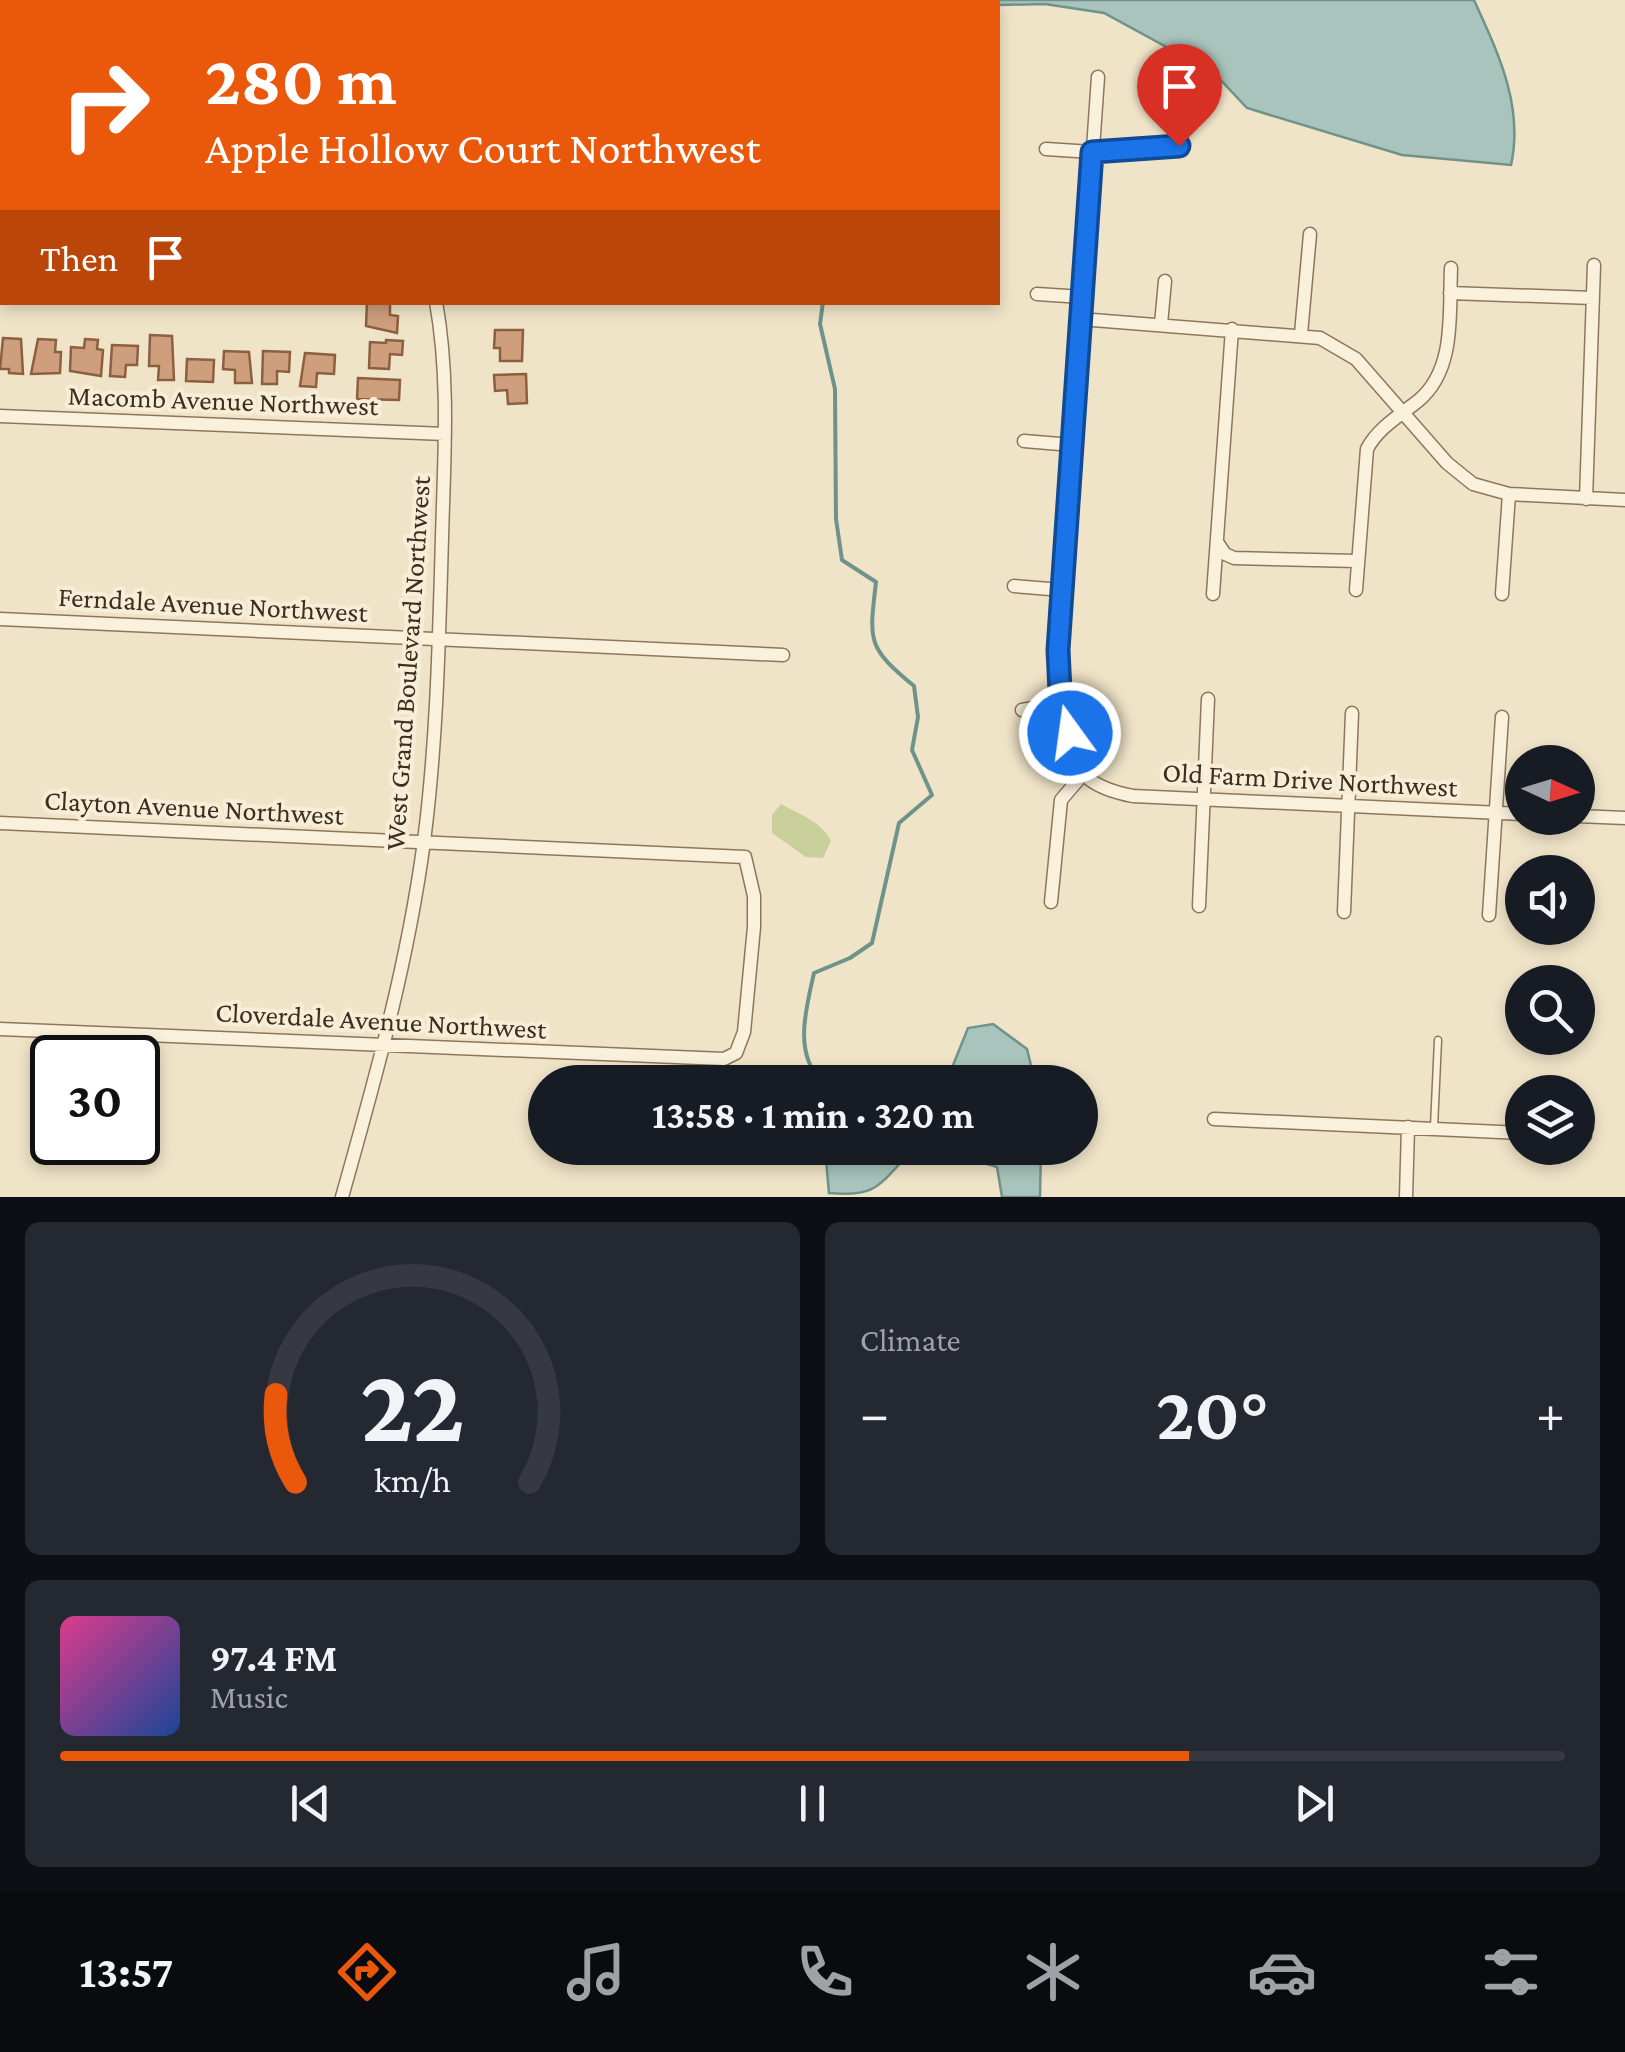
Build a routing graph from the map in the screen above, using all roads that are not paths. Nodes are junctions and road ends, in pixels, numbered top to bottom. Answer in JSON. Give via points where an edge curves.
{"nodes":[{"id":1,"x":1098,"y":77,"type":"dead end"},
{"id":2,"x":1179,"y":146,"type":"dead end"},
{"id":3,"x":1046,"y":149,"type":"dead end"},
{"id":4,"x":1092,"y":152,"type":"junction"},
{"id":5,"x":1310,"y":234,"type":"dead end"},
{"id":6,"x":1594,"y":265,"type":"dead end"},
{"id":7,"x":1451,"y":268,"type":"dead end"},
{"id":8,"x":1165,"y":281,"type":"dead end"},
{"id":9,"x":1450,"y":293,"type":"junction"},
{"id":10,"x":1037,"y":294,"type":"dead end"},
{"id":11,"x":1082,"y":297,"type":"junction"},
{"id":12,"x":1593,"y":298,"type":"junction"},
{"id":13,"x":436,"y":305,"type":"edge"},
{"id":14,"x":1080,"y":318,"type":"junction"},
{"id":15,"x":1162,"y":324,"type":"junction"},
{"id":16,"x":1232,"y":329,"type":"junction"},
{"id":17,"x":1301,"y":334,"type":"junction"},
{"id":18,"x":1403,"y":412,"type":"junction"},
{"id":19,"x":0,"y":416,"type":"edge"},
{"id":20,"x":445,"y":434,"type":"junction"},
{"id":21,"x":1024,"y":441,"type":"dead end"},
{"id":22,"x":1072,"y":444,"type":"junction"},
{"id":23,"x":1509,"y":494,"type":"junction"},
{"id":24,"x":1586,"y":499,"type":"junction"},
{"id":25,"x":1625,"y":500,"type":"edge"},
{"id":26,"x":1216,"y":540,"type":"junction"},
{"id":27,"x":1357,"y":561,"type":"junction"},
{"id":28,"x":1014,"y":586,"type":"dead end"},
{"id":29,"x":1062,"y":590,"type":"junction"},
{"id":30,"x":1356,"y":590,"type":"dead end"},
{"id":31,"x":1212,"y":594,"type":"dead end"},
{"id":32,"x":1502,"y":594,"type":"dead end"},
{"id":33,"x":0,"y":619,"type":"edge"},
{"id":34,"x":439,"y":639,"type":"junction"},
{"id":35,"x":783,"y":655,"type":"dead end"},
{"id":36,"x":1208,"y":699,"type":"dead end"},
{"id":37,"x":1062,"y":703,"type":"junction"},
{"id":38,"x":1022,"y":710,"type":"dead end"},
{"id":39,"x":1352,"y":713,"type":"dead end"},
{"id":40,"x":1502,"y":718,"type":"dead end"},
{"id":41,"x":1084,"y":773,"type":"junction"},
{"id":42,"x":1203,"y":800,"type":"junction"},
{"id":43,"x":1348,"y":806,"type":"junction"},
{"id":44,"x":1494,"y":813,"type":"junction"},
{"id":45,"x":1505,"y":813,"type":"edge"},
{"id":46,"x":1595,"y":817,"type":"edge"},
{"id":47,"x":1625,"y":818,"type":"edge"},
{"id":48,"x":0,"y":823,"type":"edge"},
{"id":49,"x":424,"y":842,"type":"junction"},
{"id":50,"x":1051,"y":902,"type":"dead end"},
{"id":51,"x":1198,"y":906,"type":"dead end"},
{"id":52,"x":1344,"y":912,"type":"dead end"},
{"id":53,"x":1489,"y":916,"type":"dead end"},
{"id":54,"x":0,"y":1029,"type":"edge"},
{"id":55,"x":744,"y":1032,"type":"joint"},
{"id":56,"x":1438,"y":1040,"type":"dead end"},
{"id":57,"x":386,"y":1044,"type":"junction"},
{"id":58,"x":1214,"y":1119,"type":"dead end"},
{"id":59,"x":1408,"y":1127,"type":"junction"},
{"id":60,"x":1434,"y":1128,"type":"junction"},
{"id":61,"x":1505,"y":1132,"type":"edge"},
{"id":62,"x":342,"y":1197,"type":"edge"},
{"id":63,"x":1406,"y":1197,"type":"edge"}],
"edges":[{"from":1,"to":4,"type":"street"},
{"from":2,"to":4,"type":"street"},
{"from":3,"to":4,"type":"street"},
{"from":4,"to":11,"type":"street"},
{"from":5,"to":17,"type":"street"},
{"from":6,"to":12,"type":"street"},
{"from":7,"to":9,"type":"street"},
{"from":8,"to":15,"type":"street"},
{"from":9,"to":12,"type":"street"},
{"from":9,"to":18,"type":"street","via":[[1441,373]]},
{"from":10,"to":11,"type":"street"},
{"from":11,"to":14,"type":"street"},
{"from":12,"to":24,"type":"street"},
{"from":13,"to":20,"type":"street","name":"West Grand Boulevard Northwest"},
{"from":14,"to":15,"type":"street"},
{"from":14,"to":22,"type":"street"},
{"from":15,"to":16,"type":"street"},
{"from":16,"to":17,"type":"street"},
{"from":16,"to":26,"type":"street"},
{"from":17,"to":18,"type":"street","via":[[1349,352]]},
{"from":18,"to":23,"type":"street","via":[[1458,474]]},
{"from":18,"to":27,"type":"street","via":[[1366,450]]},
{"from":19,"to":20,"type":"street","name":"Macomb Avenue Northwest"},
{"from":20,"to":34,"type":"street","name":"West Grand Boulevard Northwest"},
{"from":21,"to":22,"type":"street"},
{"from":22,"to":29,"type":"street"},
{"from":23,"to":24,"type":"street"},
{"from":23,"to":32,"type":"street"},
{"from":24,"to":25,"type":"street"},
{"from":26,"to":27,"type":"street","via":[[1234,558]]},
{"from":26,"to":31,"type":"street"},
{"from":27,"to":30,"type":"street"},
{"from":28,"to":29,"type":"street"},
{"from":29,"to":37,"type":"street"},
{"from":33,"to":34,"type":"street","name":"Ferndale Avenue Northwest"},
{"from":34,"to":35,"type":"street","name":"Ferndale Avenue Northwest"},
{"from":34,"to":49,"type":"street","name":"West Grand Boulevard Northwest"},
{"from":36,"to":42,"type":"street"},
{"from":37,"to":38,"type":"street"},
{"from":37,"to":41,"type":"street"},
{"from":39,"to":43,"type":"street"},
{"from":40,"to":44,"type":"street"},
{"from":41,"to":42,"type":"street","name":"Old Farm Drive Northwest","via":[[1121,794]]},
{"from":41,"to":50,"type":"street","via":[[1061,800]]},
{"from":42,"to":43,"type":"street","name":"Old Farm Drive Northwest"},
{"from":42,"to":51,"type":"street"},
{"from":43,"to":44,"type":"street","name":"Old Farm Drive Northwest"},
{"from":43,"to":52,"type":"street"},
{"from":44,"to":45,"type":"street","name":"Old Farm Drive Northwest"},
{"from":44,"to":53,"type":"street"},
{"from":46,"to":47,"type":"street"},
{"from":48,"to":49,"type":"street","name":"Clayton Avenue Northwest"},
{"from":49,"to":55,"type":"street","name":"Clayton Avenue Northwest","via":[[745,857],[754,927]]},
{"from":49,"to":57,"type":"street","name":"West Grand Boulevard Northwest"},
{"from":54,"to":57,"type":"street","name":"Cloverdale Avenue Northwest"},
{"from":55,"to":57,"type":"street","name":"Cloverdale Avenue Northwest","via":[[736,1052],[724,1060]]},
{"from":56,"to":60,"type":"lane"},
{"from":57,"to":62,"type":"street","name":"West Grand Boulevard Northwest"},
{"from":58,"to":59,"type":"street"},
{"from":59,"to":60,"type":"street"},
{"from":59,"to":63,"type":"street"},
{"from":60,"to":61,"type":"street"}]}
